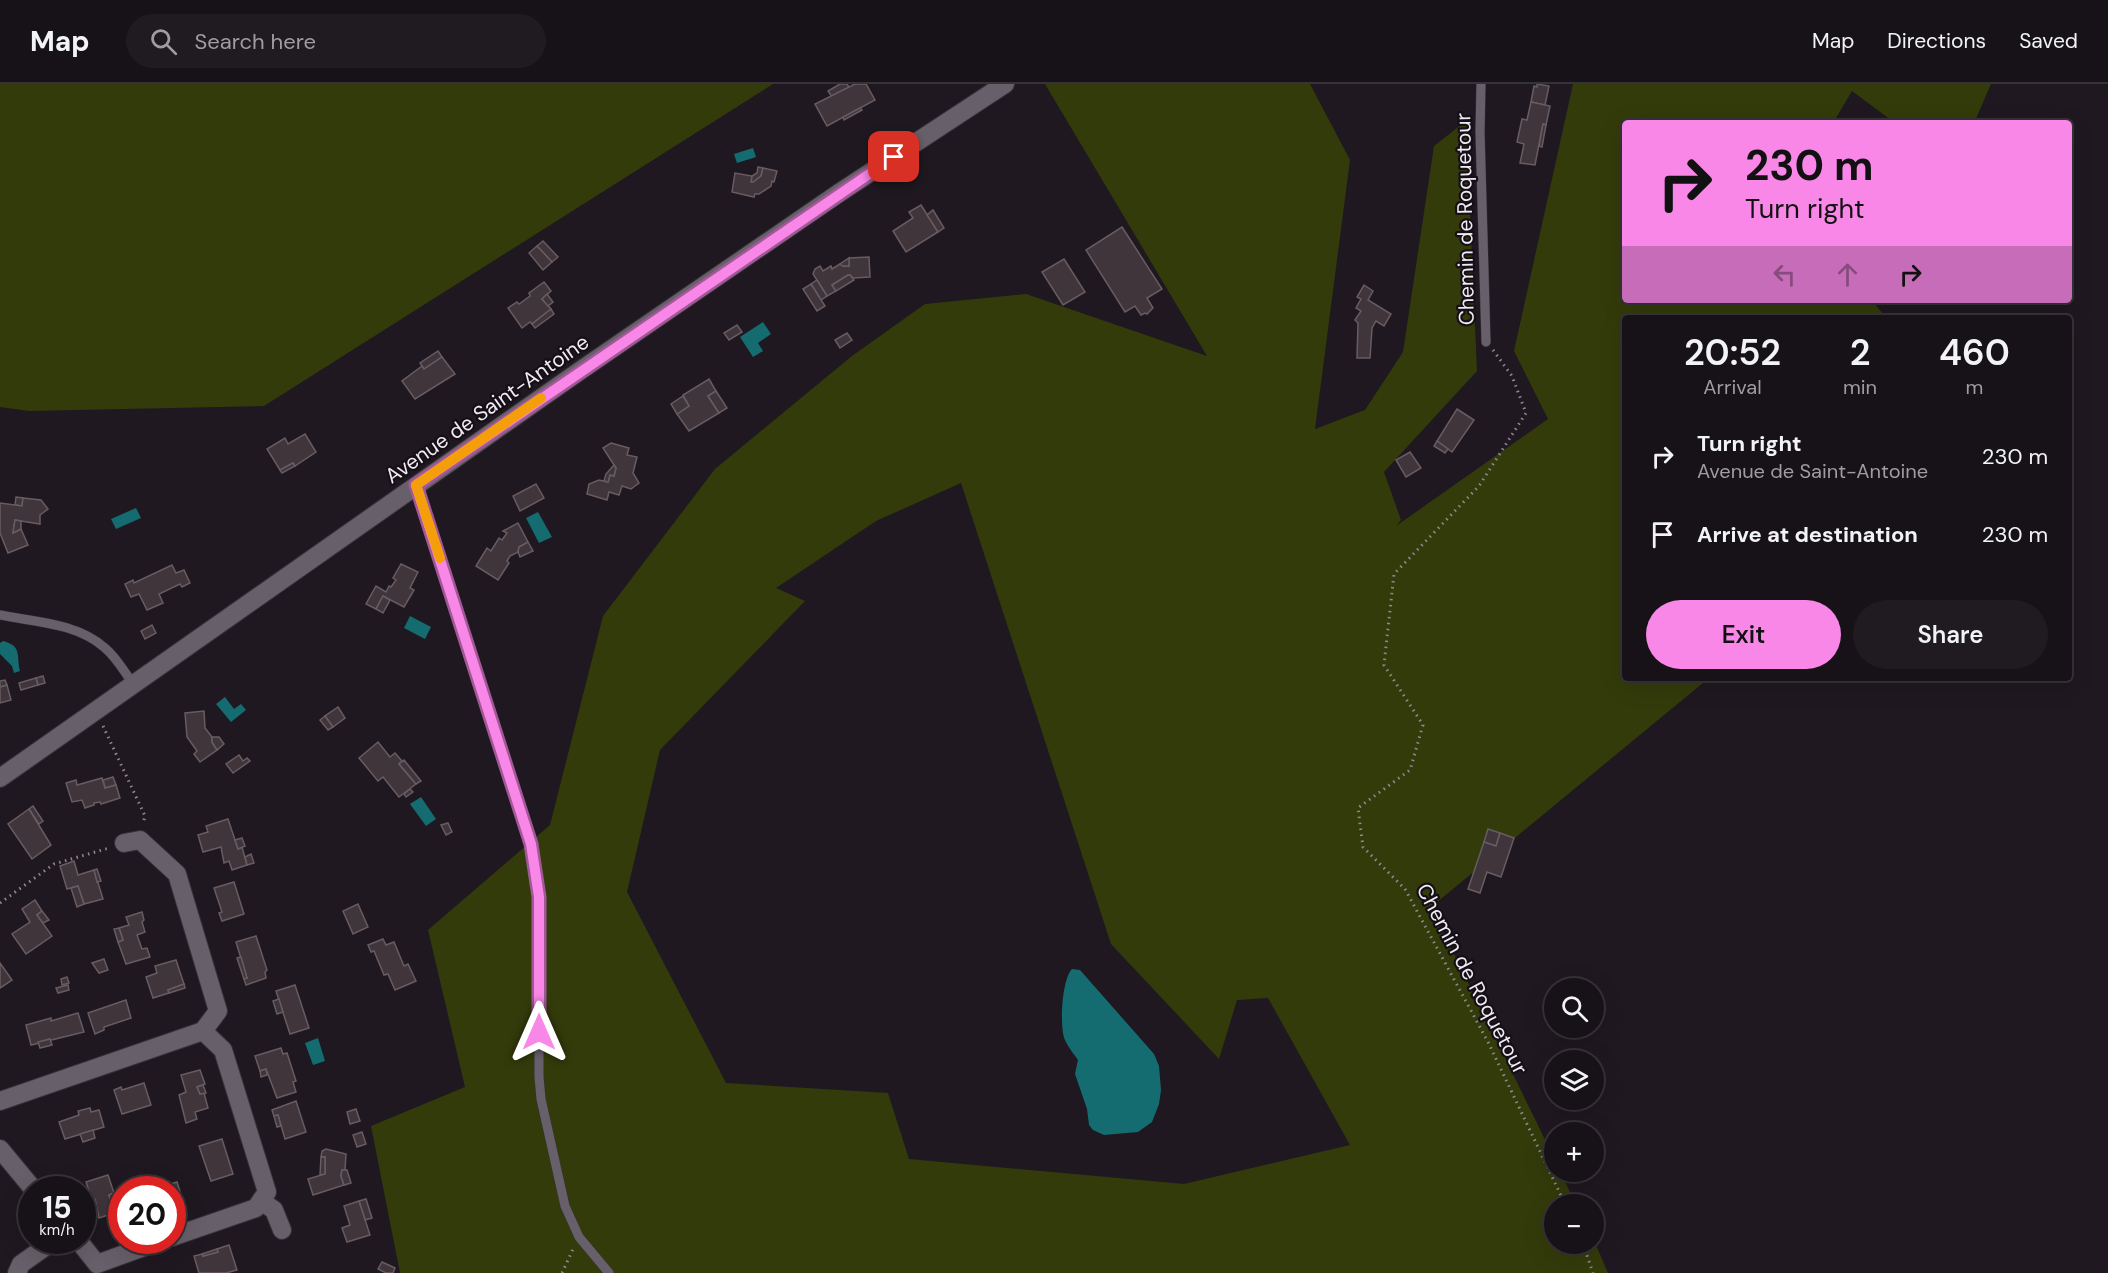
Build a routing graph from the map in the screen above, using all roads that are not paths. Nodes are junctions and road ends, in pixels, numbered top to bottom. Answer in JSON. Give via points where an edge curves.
{"nodes":[{"id":1,"x":1005,"y":84,"type":"edge"},
{"id":2,"x":1481,"y":84,"type":"edge"},
{"id":3,"x":1486,"y":342,"type":"road end"},
{"id":4,"x":416,"y":485,"type":"junction"},
{"id":5,"x":0,"y":615,"type":"edge"},
{"id":6,"x":134,"y":685,"type":"junction"},
{"id":7,"x":0,"y":778,"type":"edge"},
{"id":8,"x":132,"y":842,"type":"road end"},
{"id":9,"x":203,"y":1031,"type":"junction"},
{"id":10,"x":0,"y":1101,"type":"edge"},
{"id":11,"x":0,"y":1149,"type":"edge"},
{"id":12,"x":22,"y":1176,"type":"edge"},
{"id":13,"x":264,"y":1196,"type":"junction"},
{"id":14,"x":282,"y":1230,"type":"dead end"},
{"id":15,"x":186,"y":1232,"type":"edge"},
{"id":16,"x":35,"y":1254,"type":"edge"},
{"id":17,"x":89,"y":1254,"type":"edge"},
{"id":18,"x":124,"y":1254,"type":"edge"},
{"id":19,"x":17,"y":1273,"type":"edge"},
{"id":20,"x":609,"y":1273,"type":"edge"}],
"edges":[{"from":1,"to":4,"type":"street","name":"Avenue de Saint-Antoine","via":[[839,193]]},
{"from":2,"to":3,"type":"lane","name":"Chemin de Roquetour"},
{"from":4,"to":6,"type":"street","name":"Avenue de Saint-Antoine"},
{"from":4,"to":20,"type":"lane","via":[[531,844],[539,897],[541,1099],[565,1206],[579,1237]]},
{"from":5,"to":6,"type":"lane","via":[[72,628],[86,635],[105,648]]},
{"from":6,"to":7,"type":"street","name":"Avenue de Saint-Antoine"},
{"from":8,"to":9,"type":"street","via":[[177,874],[218,1011]]},
{"from":9,"to":10,"type":"street"},
{"from":9,"to":13,"type":"street","via":[[223,1050]]},
{"from":11,"to":12,"type":"street"},
{"from":13,"to":14,"type":"street"},
{"from":13,"to":15,"type":"street","via":[[256,1208]]},
{"from":16,"to":19,"type":"street","via":[[21,1264]]},
{"from":17,"to":18,"type":"street","via":[[97,1264]]}]}
